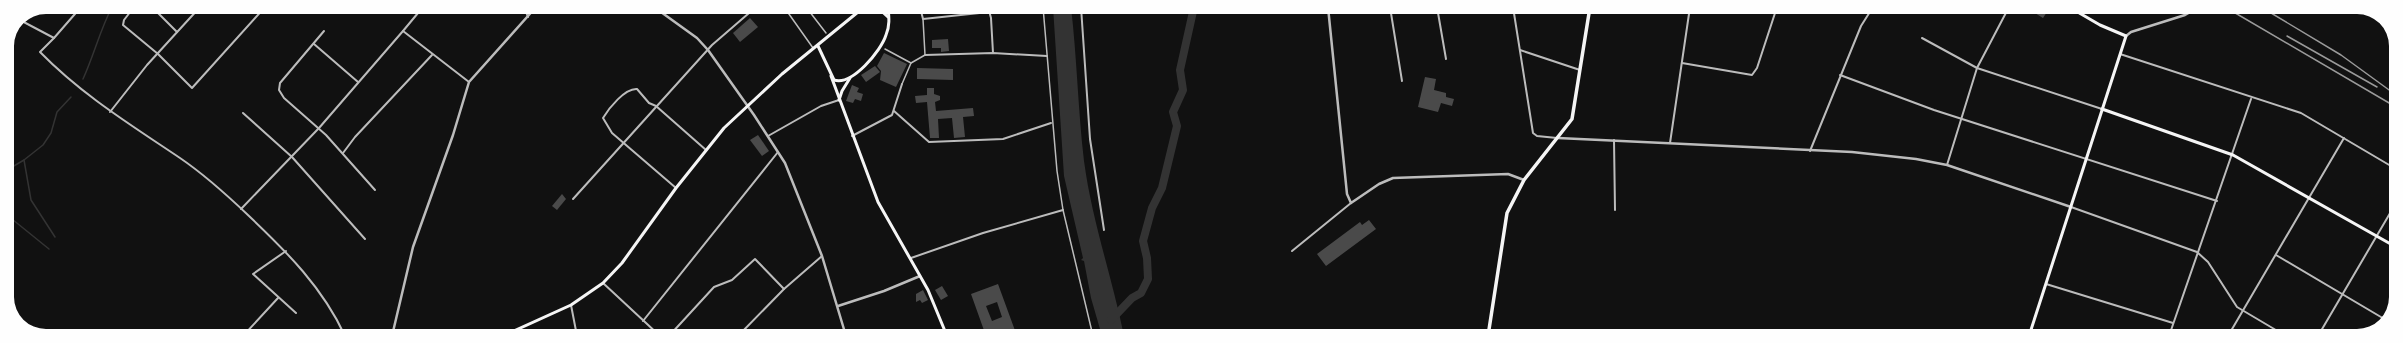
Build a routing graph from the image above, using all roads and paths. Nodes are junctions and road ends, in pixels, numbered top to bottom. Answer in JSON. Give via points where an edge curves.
{"nodes":[{"id":1,"x":75,"y":14,"type":"edge"},
{"id":2,"x":129,"y":14,"type":"edge"},
{"id":3,"x":159,"y":14,"type":"edge"},
{"id":4,"x":194,"y":14,"type":"edge"},
{"id":5,"x":259,"y":14,"type":"edge"},
{"id":6,"x":417,"y":14,"type":"edge"},
{"id":7,"x":527,"y":14,"type":"edge"},
{"id":8,"x":530,"y":14,"type":"edge"},
{"id":9,"x":664,"y":14,"type":"edge"},
{"id":10,"x":748,"y":14,"type":"edge"},
{"id":11,"x":789,"y":14,"type":"edge"},
{"id":12,"x":811,"y":14,"type":"edge"},
{"id":13,"x":855,"y":14,"type":"edge"},
{"id":14,"x":885,"y":14,"type":"edge"},
{"id":15,"x":888,"y":14,"type":"edge"},
{"id":16,"x":922,"y":14,"type":"edge"},
{"id":17,"x":970,"y":14,"type":"edge"},
{"id":18,"x":990,"y":14,"type":"edge"},
{"id":19,"x":1044,"y":14,"type":"edge"},
{"id":20,"x":1081,"y":14,"type":"edge"},
{"id":21,"x":1329,"y":14,"type":"edge"},
{"id":22,"x":1391,"y":14,"type":"edge"},
{"id":23,"x":1438,"y":14,"type":"edge"},
{"id":24,"x":1514,"y":14,"type":"edge"},
{"id":25,"x":1589,"y":14,"type":"edge"},
{"id":26,"x":1689,"y":14,"type":"edge"},
{"id":27,"x":1775,"y":14,"type":"edge"},
{"id":28,"x":1868,"y":14,"type":"edge"},
{"id":29,"x":2004,"y":14,"type":"edge"},
{"id":30,"x":2081,"y":14,"type":"edge"},
{"id":31,"x":2187,"y":14,"type":"edge"},
{"id":32,"x":528,"y":17,"type":"junction"},
{"id":33,"x":923,"y":19,"type":"junction"},
{"id":34,"x":889,"y":21,"type":"junction"},
{"id":35,"x":24,"y":22,"type":"edge"},
{"id":36,"x":324,"y":31,"type":"dead end"},
{"id":37,"x":403,"y":31,"type":"junction"},
{"id":38,"x":177,"y":32,"type":"junction"},
{"id":39,"x":826,"y":33,"type":"dead end"},
{"id":40,"x":2126,"y":36,"type":"junction"},
{"id":41,"x":54,"y":38,"type":"junction"},
{"id":42,"x":1922,"y":38,"type":"dead end"},
{"id":43,"x":314,"y":44,"type":"junction"},
{"id":44,"x":818,"y":46,"type":"junction"},
{"id":45,"x":813,"y":48,"type":"junction"},
{"id":46,"x":885,"y":49,"type":"dead end"},
{"id":47,"x":708,"y":50,"type":"junction"},
{"id":48,"x":1520,"y":50,"type":"junction"},
{"id":49,"x":158,"y":54,"type":"junction"},
{"id":50,"x":994,"y":54,"type":"junction"},
{"id":51,"x":2120,"y":54,"type":"junction"},
{"id":52,"x":432,"y":55,"type":"junction"},
{"id":53,"x":925,"y":55,"type":"junction"},
{"id":54,"x":1047,"y":56,"type":"junction"},
{"id":55,"x":1446,"y":59,"type":"dead end"},
{"id":56,"x":1682,"y":62,"type":"junction"},
{"id":57,"x":911,"y":63,"type":"junction"},
{"id":58,"x":1977,"y":68,"type":"junction"},
{"id":59,"x":1581,"y":70,"type":"junction"},
{"id":60,"x":1840,"y":75,"type":"junction"},
{"id":61,"x":830,"y":76,"type":"junction"},
{"id":62,"x":850,"y":78,"type":"junction"},
{"id":63,"x":1402,"y":81,"type":"dead end"},
{"id":64,"x":358,"y":82,"type":"junction"},
{"id":65,"x":469,"y":82,"type":"junction"},
{"id":66,"x":902,"y":84,"type":"joint"},
{"id":67,"x":2251,"y":98,"type":"junction"},
{"id":68,"x":839,"y":100,"type":"junction"},
{"id":69,"x":656,"y":106,"type":"junction"},
{"id":70,"x":747,"y":106,"type":"junction"},
{"id":71,"x":2102,"y":109,"type":"junction"},
{"id":72,"x":894,"y":111,"type":"junction"},
{"id":73,"x":110,"y":112,"type":"junction"},
{"id":74,"x":243,"y":113,"type":"dead end"},
{"id":75,"x":1960,"y":118,"type":"junction"},
{"id":76,"x":1051,"y":123,"type":"junction"},
{"id":77,"x":319,"y":128,"type":"junction"},
{"id":78,"x":768,"y":136,"type":"junction"},
{"id":79,"x":852,"y":136,"type":"junction"},
{"id":80,"x":1558,"y":138,"type":"junction"},
{"id":81,"x":2344,"y":138,"type":"junction"},
{"id":82,"x":1614,"y":140,"type":"junction"},
{"id":83,"x":1670,"y":143,"type":"junction"},
{"id":84,"x":624,"y":144,"type":"junction"},
{"id":85,"x":706,"y":150,"type":"junction"},
{"id":86,"x":1810,"y":151,"type":"junction"},
{"id":87,"x":778,"y":152,"type":"junction"},
{"id":88,"x":343,"y":153,"type":"junction"},
{"id":89,"x":2233,"y":155,"type":"junction"},
{"id":90,"x":292,"y":157,"type":"junction"},
{"id":91,"x":2086,"y":158,"type":"junction"},
{"id":92,"x":1947,"y":165,"type":"junction"},
{"id":93,"x":2389,"y":165,"type":"edge"},
{"id":94,"x":1524,"y":180,"type":"junction"},
{"id":95,"x":676,"y":188,"type":"junction"},
{"id":96,"x":375,"y":190,"type":"dead end"},
{"id":97,"x":2310,"y":198,"type":"junction"},
{"id":98,"x":573,"y":199,"type":"dead end"},
{"id":99,"x":2217,"y":201,"type":"junction"},
{"id":100,"x":1351,"y":203,"type":"junction"},
{"id":101,"x":2071,"y":207,"type":"junction"},
{"id":102,"x":241,"y":209,"type":"junction"},
{"id":103,"x":1063,"y":210,"type":"junction"},
{"id":104,"x":1615,"y":210,"type":"dead end"},
{"id":105,"x":2389,"y":215,"type":"edge"},
{"id":106,"x":1104,"y":230,"type":"dead end"},
{"id":107,"x":2377,"y":236,"type":"junction"},
{"id":108,"x":365,"y":239,"type":"dead end"},
{"id":109,"x":2389,"y":244,"type":"edge"},
{"id":110,"x":1292,"y":250,"type":"dead end"},
{"id":111,"x":286,"y":251,"type":"junction"},
{"id":112,"x":2197,"y":252,"type":"junction"},
{"id":113,"x":2276,"y":255,"type":"junction"},
{"id":114,"x":822,"y":256,"type":"junction"},
{"id":115,"x":910,"y":258,"type":"junction"},
{"id":116,"x":920,"y":276,"type":"junction"},
{"id":117,"x":604,"y":284,"type":"junction"},
{"id":118,"x":2045,"y":284,"type":"junction"},
{"id":119,"x":784,"y":289,"type":"junction"},
{"id":120,"x":2343,"y":295,"type":"junction"},
{"id":121,"x":278,"y":298,"type":"junction"},
{"id":122,"x":571,"y":305,"type":"junction"},
{"id":123,"x":838,"y":306,"type":"junction"},
{"id":124,"x":2242,"y":310,"type":"junction"},
{"id":125,"x":296,"y":313,"type":"dead end"},
{"id":126,"x":2382,"y":317,"type":"edge"},
{"id":127,"x":644,"y":322,"type":"junction"},
{"id":128,"x":2173,"y":323,"type":"junction"},
{"id":129,"x":249,"y":329,"type":"edge"},
{"id":130,"x":342,"y":329,"type":"edge"},
{"id":131,"x":394,"y":329,"type":"edge"},
{"id":132,"x":518,"y":329,"type":"edge"},
{"id":133,"x":576,"y":329,"type":"edge"},
{"id":134,"x":652,"y":329,"type":"edge"},
{"id":135,"x":675,"y":329,"type":"edge"},
{"id":136,"x":745,"y":329,"type":"edge"},
{"id":137,"x":844,"y":329,"type":"edge"},
{"id":138,"x":944,"y":329,"type":"edge"},
{"id":139,"x":1091,"y":329,"type":"edge"},
{"id":140,"x":1489,"y":329,"type":"edge"},
{"id":141,"x":2032,"y":329,"type":"edge"},
{"id":142,"x":2171,"y":329,"type":"edge"},
{"id":143,"x":2232,"y":329,"type":"edge"},
{"id":144,"x":2274,"y":329,"type":"edge"},
{"id":145,"x":2322,"y":329,"type":"edge"}],
"edges":[{"from":1,"to":41,"type":"street"},
{"from":2,"to":49,"type":"street","via":[[123,25]]},
{"from":3,"to":38,"type":"street"},
{"from":4,"to":38,"type":"street"},
{"from":5,"to":49,"type":"street","via":[[192,88]]},
{"from":6,"to":37,"type":"street"},
{"from":7,"to":32,"type":"street"},
{"from":8,"to":32,"type":"street"},
{"from":9,"to":47,"type":"street","via":[[697,38]]},
{"from":10,"to":47,"type":"street"},
{"from":11,"to":45,"type":"street"},
{"from":12,"to":39,"type":"street"},
{"from":13,"to":44,"type":"main road"},
{"from":14,"to":34,"type":"main road"},
{"from":15,"to":34,"type":"main road"},
{"from":16,"to":33,"type":"street"},
{"from":17,"to":33,"type":"street"},
{"from":18,"to":50,"type":"street"},
{"from":19,"to":54,"type":"street"},
{"from":20,"to":106,"type":"street","via":[[1090,139]]},
{"from":21,"to":100,"type":"street","via":[[1347,194]]},
{"from":22,"to":63,"type":"street"},
{"from":23,"to":55,"type":"street"},
{"from":24,"to":48,"type":"street"},
{"from":25,"to":59,"type":"highway"},
{"from":26,"to":56,"type":"street"},
{"from":27,"to":56,"type":"street","via":[[1757,68],[1752,75]]},
{"from":28,"to":60,"type":"street"},
{"from":29,"to":58,"type":"street"},
{"from":30,"to":40,"type":"main road"},
{"from":31,"to":40,"type":"street","via":[[2131,32]]},
{"from":32,"to":65,"type":"street"},
{"from":33,"to":53,"type":"street"},
{"from":34,"to":62,"type":"main road","via":[[881,46]]},
{"from":35,"to":41,"type":"street"},
{"from":36,"to":43,"type":"street"},
{"from":37,"to":52,"type":"street"},
{"from":37,"to":64,"type":"street"},
{"from":38,"to":49,"type":"street"},
{"from":40,"to":51,"type":"main road"},
{"from":41,"to":73,"type":"street","via":[[40,52],[88,96]]},
{"from":42,"to":58,"type":"street"},
{"from":43,"to":64,"type":"street"},
{"from":43,"to":77,"type":"street","via":[[280,83],[279,90],[284,98]]},
{"from":44,"to":45,"type":"main road"},
{"from":44,"to":61,"type":"main road"},
{"from":45,"to":70,"type":"main road"},
{"from":46,"to":57,"type":"street"},
{"from":47,"to":69,"type":"street"},
{"from":47,"to":70,"type":"street"},
{"from":48,"to":59,"type":"street"},
{"from":48,"to":80,"type":"street","via":[[1533,133],[1537,136]]},
{"from":49,"to":73,"type":"street"},
{"from":50,"to":53,"type":"street"},
{"from":50,"to":54,"type":"street"},
{"from":51,"to":67,"type":"street"},
{"from":51,"to":71,"type":"main road"},
{"from":52,"to":65,"type":"street"},
{"from":52,"to":88,"type":"street"},
{"from":53,"to":57,"type":"street"},
{"from":54,"to":76,"type":"street"},
{"from":56,"to":83,"type":"street"},
{"from":57,"to":66,"type":"street"},
{"from":58,"to":71,"type":"street"},
{"from":58,"to":75,"type":"street"},
{"from":59,"to":80,"type":"highway","via":[[1573,115]]},
{"from":60,"to":75,"type":"street"},
{"from":60,"to":86,"type":"street"},
{"from":61,"to":62,"type":"main road","via":[[837,81]]},
{"from":61,"to":68,"type":"main road"},
{"from":62,"to":68,"type":"main road"},
{"from":64,"to":77,"type":"street"},
{"from":65,"to":131,"type":"street","via":[[413,247]]},
{"from":66,"to":72,"type":"street"},
{"from":67,"to":81,"type":"street","via":[[2301,114]]},
{"from":67,"to":89,"type":"street"},
{"from":68,"to":78,"type":"street","via":[[821,106]]},
{"from":68,"to":79,"type":"main road"},
{"from":69,"to":84,"type":"street"},
{"from":69,"to":84,"type":"street","via":[[649,103],[635,89],[610,107],[603,118],[612,133]]},
{"from":69,"to":85,"type":"street"},
{"from":70,"to":78,"type":"street"},
{"from":70,"to":85,"type":"main road"},
{"from":71,"to":89,"type":"main road"},
{"from":71,"to":91,"type":"main road"},
{"from":72,"to":76,"type":"street","via":[[929,142],[1003,139]]},
{"from":72,"to":79,"type":"street","via":[[888,119]]},
{"from":73,"to":102,"type":"street","via":[[180,158]]},
{"from":74,"to":90,"type":"street"},
{"from":75,"to":91,"type":"street"},
{"from":75,"to":92,"type":"street"},
{"from":76,"to":103,"type":"street"},
{"from":77,"to":88,"type":"street"},
{"from":77,"to":90,"type":"street"},
{"from":78,"to":87,"type":"street"},
{"from":79,"to":115,"type":"main road","via":[[878,202]]},
{"from":80,"to":82,"type":"street"},
{"from":80,"to":94,"type":"highway"},
{"from":81,"to":93,"type":"street"},
{"from":81,"to":97,"type":"street"},
{"from":82,"to":83,"type":"street"},
{"from":82,"to":104,"type":"street"},
{"from":83,"to":86,"type":"street"},
{"from":84,"to":95,"type":"street"},
{"from":84,"to":98,"type":"street"},
{"from":85,"to":95,"type":"main road"},
{"from":86,"to":92,"type":"street","via":[[1882,155]]},
{"from":87,"to":114,"type":"street","via":[[797,189]]},
{"from":87,"to":127,"type":"street"},
{"from":88,"to":96,"type":"street"},
{"from":89,"to":97,"type":"main road"},
{"from":89,"to":99,"type":"street"},
{"from":90,"to":102,"type":"street"},
{"from":90,"to":108,"type":"street"},
{"from":91,"to":99,"type":"street"},
{"from":91,"to":101,"type":"main road"},
{"from":92,"to":101,"type":"street"},
{"from":94,"to":100,"type":"street","via":[[1508,174],[1402,177],[1379,184]]},
{"from":94,"to":140,"type":"highway","via":[[1506,213]]},
{"from":95,"to":117,"type":"main road"},
{"from":97,"to":107,"type":"main road"},
{"from":97,"to":113,"type":"street"},
{"from":99,"to":112,"type":"street"},
{"from":100,"to":110,"type":"street"},
{"from":101,"to":112,"type":"street"},
{"from":101,"to":118,"type":"main road"},
{"from":102,"to":111,"type":"street"},
{"from":103,"to":115,"type":"street","via":[[983,233]]},
{"from":103,"to":139,"type":"street"},
{"from":105,"to":107,"type":"street"},
{"from":107,"to":109,"type":"main road"},
{"from":107,"to":120,"type":"street"},
{"from":111,"to":121,"type":"street","via":[[253,274]]},
{"from":111,"to":130,"type":"street","via":[[333,309]]},
{"from":112,"to":124,"type":"street","via":[[2208,262],[2236,307]]},
{"from":112,"to":128,"type":"street"},
{"from":113,"to":120,"type":"street"},
{"from":113,"to":124,"type":"street"},
{"from":114,"to":119,"type":"street"},
{"from":114,"to":123,"type":"street"},
{"from":115,"to":116,"type":"main road"},
{"from":116,"to":123,"type":"street"},
{"from":116,"to":138,"type":"main road"},
{"from":117,"to":122,"type":"main road"},
{"from":117,"to":127,"type":"street"},
{"from":118,"to":128,"type":"street"},
{"from":118,"to":141,"type":"main road"},
{"from":119,"to":135,"type":"street","via":[[755,259],[732,280],[714,287]]},
{"from":119,"to":136,"type":"street"},
{"from":120,"to":126,"type":"street"},
{"from":120,"to":145,"type":"street"},
{"from":121,"to":125,"type":"street"},
{"from":121,"to":129,"type":"street"},
{"from":122,"to":132,"type":"main road"},
{"from":122,"to":133,"type":"street"},
{"from":123,"to":137,"type":"street"},
{"from":124,"to":143,"type":"street"},
{"from":124,"to":144,"type":"street"},
{"from":127,"to":134,"type":"street"},
{"from":128,"to":142,"type":"street"}]}
